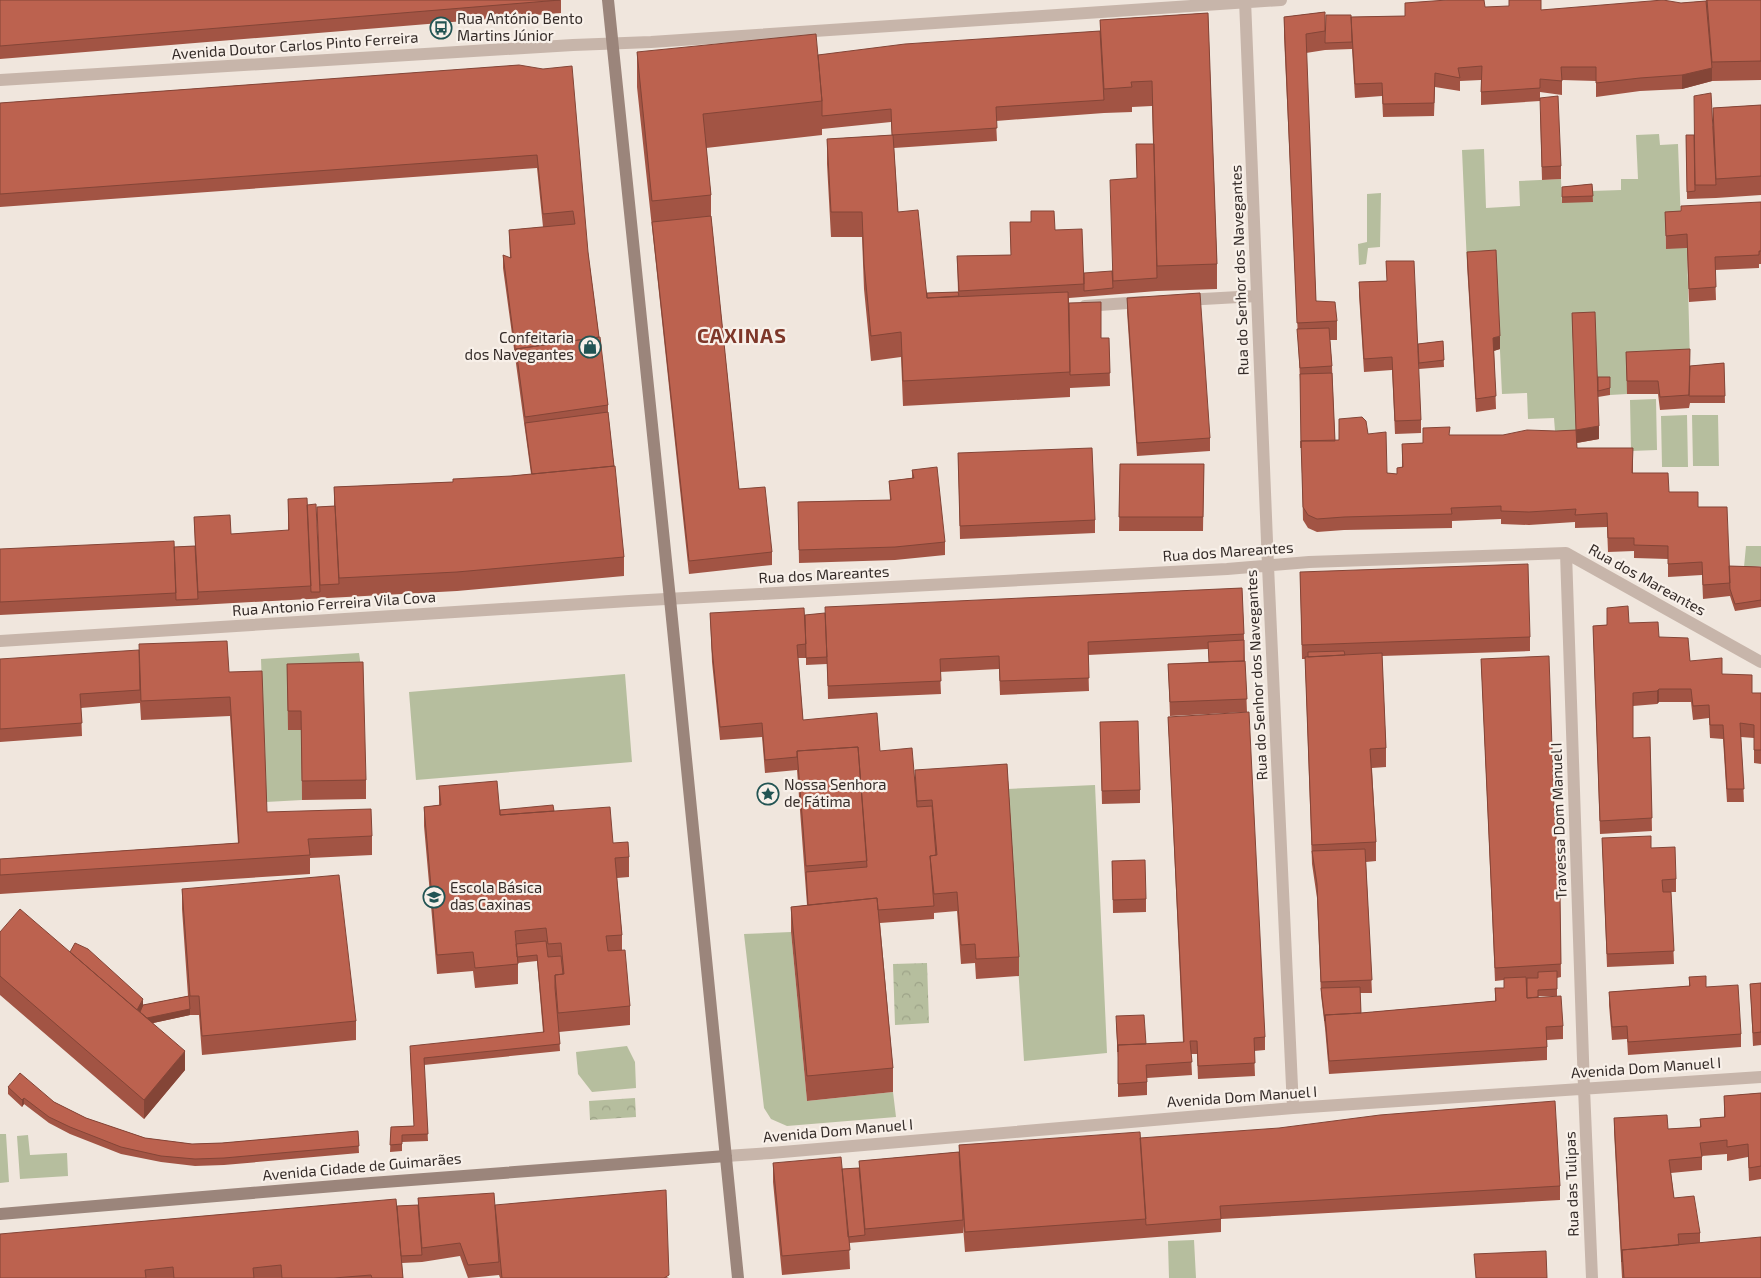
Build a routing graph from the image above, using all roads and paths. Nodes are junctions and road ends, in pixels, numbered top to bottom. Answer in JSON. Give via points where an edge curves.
{"nodes":[{"id":1,"x":608,"y":0,"type":"edge"},
{"id":2,"x":1281,"y":0,"type":"edge"},
{"id":3,"x":1245,"y":1,"type":"edge"},
{"id":4,"x":612,"y":43,"type":"junction"},
{"id":5,"x":0,"y":80,"type":"edge"},
{"id":6,"x":1257,"y":296,"type":"junction"},
{"id":7,"x":1176,"y":300,"type":"edge"},
{"id":8,"x":1157,"y":302,"type":"edge"},
{"id":9,"x":1070,"y":306,"type":"edge"},
{"id":10,"x":1566,"y":553,"type":"junction"},
{"id":11,"x":1268,"y":566,"type":"junction"},
{"id":12,"x":670,"y":599,"type":"junction"},
{"id":13,"x":0,"y":641,"type":"edge"},
{"id":14,"x":1761,"y":662,"type":"edge"},
{"id":15,"x":1761,"y":1077,"type":"edge"},
{"id":16,"x":1584,"y":1088,"type":"junction"},
{"id":17,"x":1292,"y":1108,"type":"junction"},
{"id":18,"x":726,"y":1156,"type":"junction"},
{"id":19,"x":0,"y":1214,"type":"edge"},
{"id":20,"x":738,"y":1278,"type":"edge"},
{"id":21,"x":1592,"y":1278,"type":"edge"}],
"edges":[{"from":1,"to":4,"type":"main road"},
{"from":2,"to":3,"type":"street","name":"Avenida Doutor Carlos Pinto Ferreira"},
{"from":3,"to":4,"type":"street","name":"Avenida Doutor Carlos Pinto Ferreira"},
{"from":3,"to":6,"type":"street","name":"Rua do Senhor dos Navegantes"},
{"from":4,"to":5,"type":"street","name":"Avenida Doutor Carlos Pinto Ferreira"},
{"from":4,"to":12,"type":"main road"},
{"from":6,"to":7,"type":"street"},
{"from":6,"to":11,"type":"street","name":"Rua do Senhor dos Navegantes"},
{"from":8,"to":9,"type":"street"},
{"from":10,"to":11,"type":"street","name":"Rua dos Mareantes"},
{"from":10,"to":14,"type":"street","name":"Rua dos Mareantes"},
{"from":10,"to":16,"type":"street","name":"Travessa Dom Manuel I"},
{"from":11,"to":12,"type":"street","name":"Rua dos Mareantes"},
{"from":11,"to":17,"type":"street","name":"Rua do Senhor dos Navegantes"},
{"from":12,"to":13,"type":"street","name":"Rua Antonio Ferreira Vila Cova"},
{"from":12,"to":18,"type":"main road"},
{"from":15,"to":16,"type":"street","name":"Avenida Dom Manuel I"},
{"from":16,"to":17,"type":"street","name":"Avenida Dom Manuel I"},
{"from":16,"to":21,"type":"street","name":"Rua das Tulipas"},
{"from":17,"to":18,"type":"street","name":"Avenida Dom Manuel I"},
{"from":18,"to":19,"type":"main road","name":"Avenida Cidade de Guimarães"},
{"from":18,"to":20,"type":"main road"}]}
